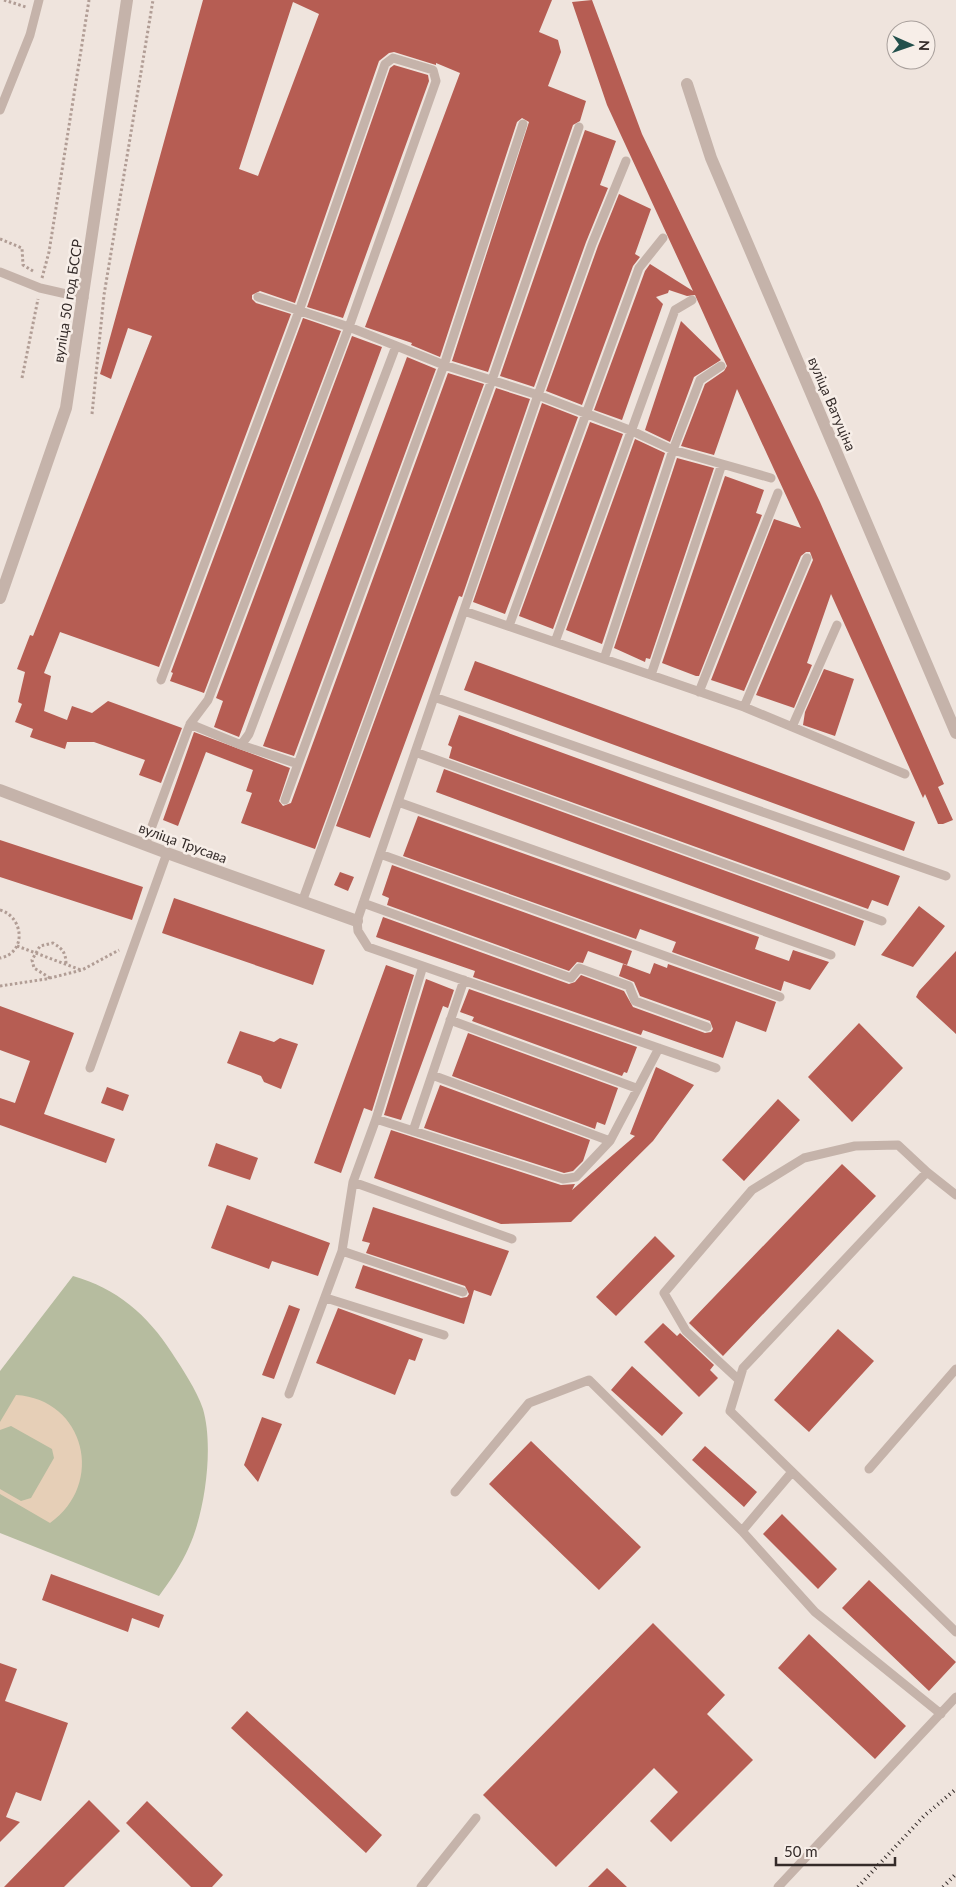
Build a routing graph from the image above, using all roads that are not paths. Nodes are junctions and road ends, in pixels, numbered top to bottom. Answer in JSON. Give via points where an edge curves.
{"nodes":[{"id":1,"x":39,"y":0,"type":"edge"},
{"id":2,"x":127,"y":0,"type":"edge"},
{"id":3,"x":687,"y":84,"type":"dead end"},
{"id":4,"x":0,"y":110,"type":"edge"},
{"id":5,"x":523,"y":124,"type":"dead end"},
{"id":6,"x":579,"y":127,"type":"dead end"},
{"id":7,"x":626,"y":161,"type":"dead end"},
{"id":8,"x":662,"y":238,"type":"dead end"},
{"id":9,"x":0,"y":272,"type":"edge"},
{"id":10,"x":258,"y":297,"type":"dead end"},
{"id":11,"x":84,"y":298,"type":"junction"},
{"id":12,"x":692,"y":300,"type":"dead end"},
{"id":13,"x":299,"y":311,"type":"junction"},
{"id":14,"x":349,"y":327,"type":"junction"},
{"id":15,"x":396,"y":346,"type":"junction"},
{"id":16,"x":444,"y":365,"type":"junction"},
{"id":17,"x":721,"y":366,"type":"dead end"},
{"id":18,"x":492,"y":380,"type":"junction"},
{"id":19,"x":538,"y":395,"type":"junction"},
{"id":20,"x":585,"y":414,"type":"junction"},
{"id":21,"x":632,"y":430,"type":"junction"},
{"id":22,"x":673,"y":450,"type":"junction"},
{"id":23,"x":722,"y":464,"type":"junction"},
{"id":24,"x":771,"y":478,"type":"dead end"},
{"id":25,"x":778,"y":493,"type":"dead end"},
{"id":26,"x":807,"y":558,"type":"dead end"},
{"id":27,"x":4,"y":575,"type":"edge"},
{"id":28,"x":0,"y":598,"type":"edge"},
{"id":29,"x":464,"y":611,"type":"junction"},
{"id":30,"x":837,"y":625,"type":"dead end"},
{"id":31,"x":509,"y":626,"type":"junction"},
{"id":32,"x":555,"y":642,"type":"junction"},
{"id":33,"x":604,"y":659,"type":"junction"},
{"id":34,"x":652,"y":675,"type":"junction"},
{"id":35,"x":161,"y":680,"type":"dead end"},
{"id":36,"x":699,"y":692,"type":"junction"},
{"id":37,"x":434,"y":697,"type":"junction"},
{"id":38,"x":744,"y":707,"type":"junction"},
{"id":39,"x":190,"y":724,"type":"junction"},
{"id":40,"x":792,"y":727,"type":"junction"},
{"id":41,"x":956,"y":733,"type":"edge"},
{"id":42,"x":241,"y":745,"type":"junction"},
{"id":43,"x":415,"y":752,"type":"junction"},
{"id":44,"x":298,"y":764,"type":"junction"},
{"id":45,"x":905,"y":774,"type":"dead end"},
{"id":46,"x":0,"y":790,"type":"edge"},
{"id":47,"x":285,"y":800,"type":"dead end"},
{"id":48,"x":398,"y":802,"type":"junction"},
{"id":49,"x":145,"y":845,"type":"junction"},
{"id":50,"x":167,"y":853,"type":"junction"},
{"id":51,"x":380,"y":854,"type":"junction"},
{"id":52,"x":946,"y":876,"type":"dead end"},
{"id":53,"x":302,"y":902,"type":"junction"},
{"id":54,"x":363,"y":903,"type":"junction"},
{"id":55,"x":357,"y":921,"type":"junction"},
{"id":56,"x":882,"y":921,"type":"dead end"},
{"id":57,"x":831,"y":955,"type":"dead end"},
{"id":58,"x":423,"y":966,"type":"junction"},
{"id":59,"x":464,"y":980,"type":"junction"},
{"id":60,"x":780,"y":997,"type":"dead end"},
{"id":61,"x":450,"y":1020,"type":"junction"},
{"id":62,"x":707,"y":1027,"type":"dead end"},
{"id":63,"x":659,"y":1048,"type":"junction"},
{"id":64,"x":90,"y":1068,"type":"dead end"},
{"id":65,"x":716,"y":1068,"type":"dead end"},
{"id":66,"x":432,"y":1075,"type":"junction"},
{"id":67,"x":636,"y":1088,"type":"junction"},
{"id":68,"x":376,"y":1119,"type":"junction"},
{"id":69,"x":413,"y":1131,"type":"junction"},
{"id":70,"x":610,"y":1141,"type":"junction"},
{"id":71,"x":927,"y":1172,"type":"junction"},
{"id":72,"x":353,"y":1182,"type":"junction"},
{"id":73,"x":956,"y":1196,"type":"edge"},
{"id":74,"x":512,"y":1239,"type":"dead end"},
{"id":75,"x":342,"y":1250,"type":"junction"},
{"id":76,"x":463,"y":1292,"type":"dead end"},
{"id":77,"x":326,"y":1298,"type":"junction"},
{"id":78,"x":444,"y":1335,"type":"dead end"},
{"id":79,"x":956,"y":1370,"type":"edge"},
{"id":80,"x":739,"y":1380,"type":"junction"},
{"id":81,"x":289,"y":1394,"type":"dead end"},
{"id":82,"x":869,"y":1469,"type":"dead end"},
{"id":83,"x":792,"y":1472,"type":"junction"},
{"id":84,"x":455,"y":1492,"type":"dead end"},
{"id":85,"x":742,"y":1530,"type":"junction"},
{"id":86,"x":956,"y":1632,"type":"edge"},
{"id":87,"x":956,"y":1697,"type":"edge"},
{"id":88,"x":941,"y":1714,"type":"junction"},
{"id":89,"x":476,"y":1818,"type":"dead end"},
{"id":90,"x":421,"y":1887,"type":"edge"},
{"id":91,"x":778,"y":1887,"type":"edge"}],
"edges":[{"from":1,"to":4,"type":"lane","via":[[38,11]]},
{"from":2,"to":11,"type":"street","name":"вуліца 50 год БССР"},
{"from":3,"to":41,"type":"street","name":"вуліца Ватуціна","via":[[711,158]]},
{"from":5,"to":16,"type":"lane"},
{"from":6,"to":18,"type":"lane"},
{"from":7,"to":19,"type":"lane","via":[[592,244]]},
{"from":8,"to":20,"type":"lane","via":[[639,268]]},
{"from":9,"to":11,"type":"lane","via":[[40,288]]},
{"from":10,"to":13,"type":"lane"},
{"from":11,"to":27,"type":"street","name":"вуліца 50 год БССР","via":[[66,408]]},
{"from":12,"to":21,"type":"lane","via":[[675,310]]},
{"from":13,"to":14,"type":"lane"},
{"from":13,"to":14,"type":"lane","via":[[386,64],[393,58],[402,60],[433,70],[436,81]]},
{"from":13,"to":35,"type":"lane"},
{"from":14,"to":15,"type":"lane"},
{"from":14,"to":39,"type":"lane","via":[[208,700]]},
{"from":15,"to":16,"type":"lane"},
{"from":15,"to":42,"type":"lane","via":[[249,734]]},
{"from":16,"to":18,"type":"lane"},
{"from":16,"to":44,"type":"lane"},
{"from":17,"to":22,"type":"lane","via":[[700,380]]},
{"from":18,"to":19,"type":"lane"},
{"from":18,"to":53,"type":"lane"},
{"from":19,"to":20,"type":"lane"},
{"from":19,"to":29,"type":"lane"},
{"from":20,"to":21,"type":"lane"},
{"from":20,"to":31,"type":"lane"},
{"from":21,"to":22,"type":"lane"},
{"from":21,"to":32,"type":"lane"},
{"from":22,"to":23,"type":"lane"},
{"from":22,"to":33,"type":"lane"},
{"from":23,"to":24,"type":"lane"},
{"from":23,"to":34,"type":"lane"},
{"from":25,"to":36,"type":"lane"},
{"from":26,"to":38,"type":"lane"},
{"from":27,"to":28,"type":"street","name":"вуліца 50 год БССР"},
{"from":29,"to":31,"type":"lane"},
{"from":29,"to":37,"type":"lane"},
{"from":30,"to":40,"type":"lane"},
{"from":31,"to":32,"type":"lane"},
{"from":32,"to":33,"type":"lane"},
{"from":33,"to":34,"type":"lane"},
{"from":34,"to":36,"type":"lane"},
{"from":36,"to":38,"type":"lane"},
{"from":37,"to":43,"type":"lane"},
{"from":37,"to":52,"type":"lane"},
{"from":38,"to":40,"type":"lane"},
{"from":39,"to":42,"type":"lane"},
{"from":39,"to":49,"type":"lane"},
{"from":40,"to":45,"type":"lane"},
{"from":42,"to":44,"type":"lane"},
{"from":43,"to":48,"type":"lane"},
{"from":43,"to":56,"type":"lane"},
{"from":44,"to":47,"type":"lane"},
{"from":46,"to":49,"type":"street","name":"вуліца Трусава"},
{"from":48,"to":51,"type":"lane"},
{"from":48,"to":57,"type":"lane"},
{"from":49,"to":50,"type":"street","name":"вуліца Трусава"},
{"from":50,"to":53,"type":"street","name":"вуліца Трусава"},
{"from":50,"to":64,"type":"lane"},
{"from":51,"to":54,"type":"lane"},
{"from":51,"to":60,"type":"lane"},
{"from":53,"to":55,"type":"street","name":"вуліца Трусава"},
{"from":54,"to":55,"type":"lane"},
{"from":54,"to":62,"type":"lane","via":[[571,978],[579,968],[629,986],[635,1001]]},
{"from":55,"to":58,"type":"lane","via":[[358,931],[368,947]]},
{"from":58,"to":59,"type":"lane"},
{"from":58,"to":68,"type":"lane"},
{"from":59,"to":61,"type":"lane"},
{"from":59,"to":63,"type":"lane"},
{"from":61,"to":66,"type":"lane"},
{"from":61,"to":67,"type":"lane"},
{"from":63,"to":65,"type":"lane"},
{"from":63,"to":67,"type":"lane"},
{"from":66,"to":69,"type":"lane"},
{"from":66,"to":70,"type":"lane"},
{"from":67,"to":70,"type":"lane"},
{"from":68,"to":69,"type":"lane"},
{"from":68,"to":72,"type":"lane"},
{"from":69,"to":70,"type":"lane","via":[[563,1179],[576,1177]]},
{"from":71,"to":73,"type":"lane"},
{"from":71,"to":80,"type":"lane","via":[[743,1368]]},
{"from":71,"to":80,"type":"lane","via":[[898,1146],[855,1146],[804,1158],[752,1190],[664,1294],[686,1331]]},
{"from":72,"to":74,"type":"lane"},
{"from":72,"to":75,"type":"lane"},
{"from":75,"to":76,"type":"lane"},
{"from":75,"to":77,"type":"lane"},
{"from":77,"to":78,"type":"lane"},
{"from":77,"to":81,"type":"lane"},
{"from":79,"to":82,"type":"lane"},
{"from":80,"to":83,"type":"lane","via":[[730,1411]]},
{"from":83,"to":85,"type":"lane"},
{"from":83,"to":86,"type":"lane"},
{"from":84,"to":85,"type":"lane","via":[[529,1403],[590,1380]]},
{"from":85,"to":88,"type":"lane","via":[[815,1612]]},
{"from":87,"to":88,"type":"lane"},
{"from":88,"to":91,"type":"lane"},
{"from":89,"to":90,"type":"lane"}]}
